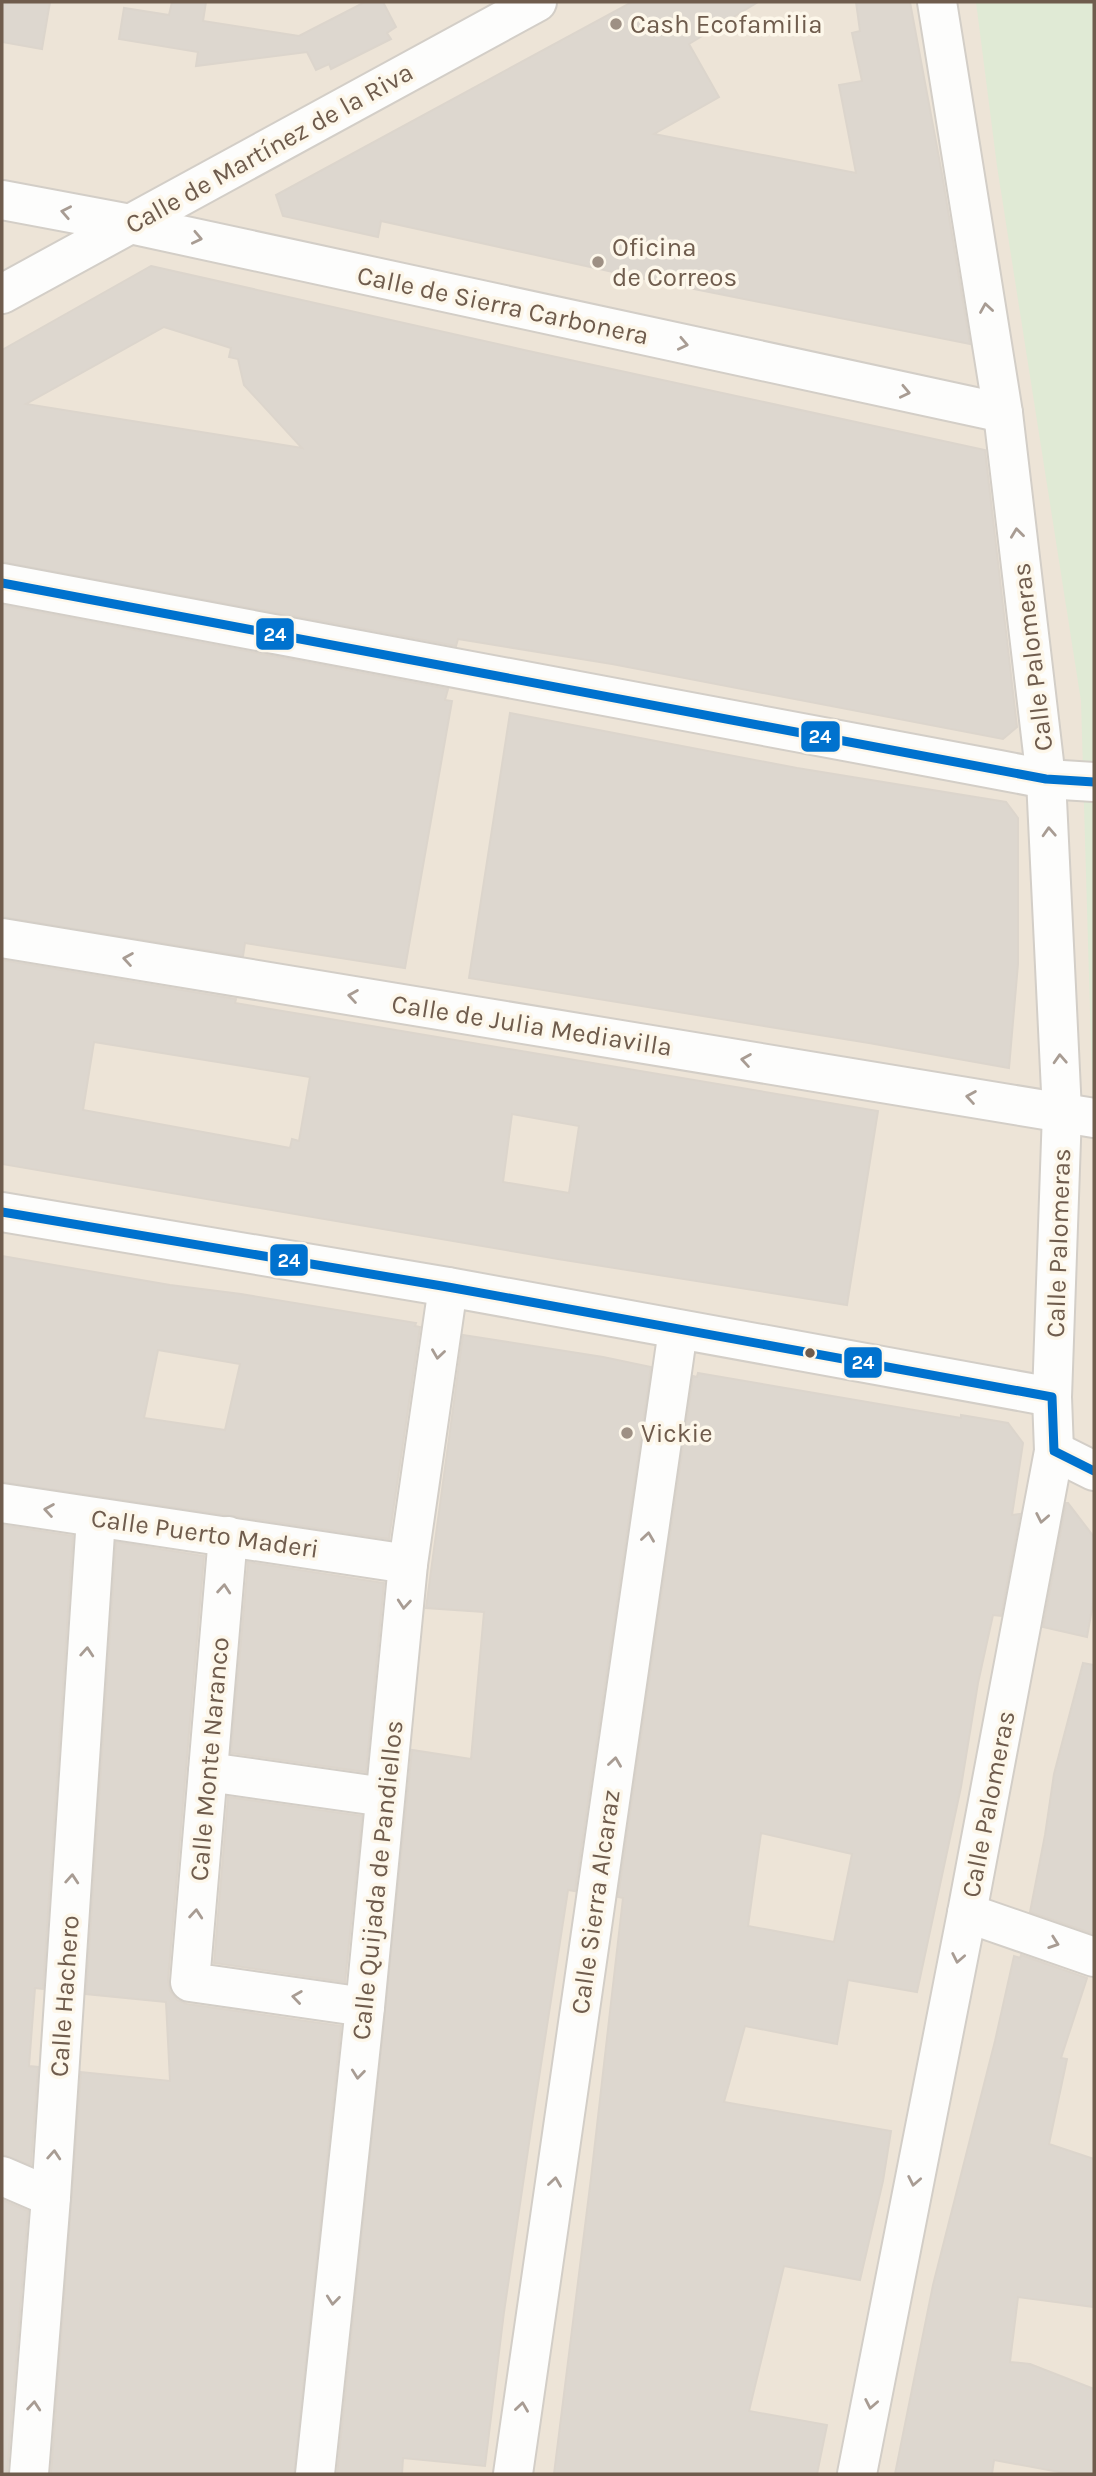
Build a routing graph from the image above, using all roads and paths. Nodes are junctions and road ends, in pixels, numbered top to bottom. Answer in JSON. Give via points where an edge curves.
{"nodes":[{"id":1,"x":537,"y":2,"type":"edge"},
{"id":2,"x":937,"y":2,"type":"edge"},
{"id":3,"x":491,"y":12,"type":"edge"},
{"id":4,"x":2,"y":200,"type":"edge"},
{"id":5,"x":130,"y":224,"type":"junction"},
{"id":6,"x":2,"y":294,"type":"edge"},
{"id":7,"x":1003,"y":413,"type":"junction"},
{"id":8,"x":2,"y":583,"type":"edge"},
{"id":9,"x":1046,"y":779,"type":"junction"},
{"id":10,"x":1094,"y":782,"type":"edge"},
{"id":11,"x":2,"y":938,"type":"edge"},
{"id":12,"x":1078,"y":1115,"type":"edge"},
{"id":13,"x":2,"y":1212,"type":"edge"},
{"id":14,"x":448,"y":1287,"type":"junction"},
{"id":15,"x":678,"y":1330,"type":"junction"},
{"id":16,"x":1052,"y":1397,"type":"junction"},
{"id":17,"x":1054,"y":1451,"type":"junction"},
{"id":18,"x":1094,"y":1471,"type":"edge"},
{"id":19,"x":2,"y":1503,"type":"edge"},
{"id":20,"x":96,"y":1518,"type":"junction"},
{"id":21,"x":228,"y":1536,"type":"junction"},
{"id":22,"x":408,"y":1564,"type":"junction"},
{"id":23,"x":208,"y":1772,"type":"junction"},
{"id":24,"x":386,"y":1797,"type":"junction"},
{"id":25,"x":967,"y":1913,"type":"junction"},
{"id":26,"x":1094,"y":1957,"type":"edge"},
{"id":27,"x":365,"y":2007,"type":"junction"},
{"id":28,"x":2,"y":2176,"type":"edge"},
{"id":29,"x":51,"y":2197,"type":"junction"},
{"id":30,"x":29,"y":2474,"type":"edge"},
{"id":31,"x":315,"y":2474,"type":"edge"},
{"id":32,"x":513,"y":2474,"type":"edge"},
{"id":33,"x":857,"y":2474,"type":"edge"}],
"edges":[{"from":1,"to":3,"type":"street","name":"Calle de Martínez de la Riva"},
{"from":7,"to":2,"type":"street","name":"Calle Palomeras","one_way":true},
{"from":3,"to":5,"type":"street","name":"Calle de Martínez de la Riva"},
{"from":5,"to":4,"type":"street","name":"Calle de Sierra Carbonera","one_way":true},
{"from":5,"to":6,"type":"street","name":"Calle de Martínez de la Riva"},
{"from":5,"to":7,"type":"street","name":"Calle de Sierra Carbonera","one_way":true},
{"from":9,"to":7,"type":"street","name":"Calle Palomeras","one_way":true},
{"from":8,"to":9,"type":"street"},
{"from":9,"to":10,"type":"street"},
{"from":12,"to":9,"type":"street","name":"Calle Palomeras","one_way":true},
{"from":12,"to":11,"type":"street","name":"Calle de Julia Mediavilla","one_way":true},
{"from":12,"to":16,"type":"street","name":"Calle Palomeras"},
{"from":13,"to":14,"type":"street"},
{"from":14,"to":15,"type":"street"},
{"from":14,"to":22,"type":"street","name":"Calle Quijada de Pandiellos","one_way":true},
{"from":15,"to":16,"type":"street"},
{"from":32,"to":15,"type":"street","name":"Calle Sierra Alcaraz","one_way":true},
{"from":16,"to":17,"type":"street","name":"Calle Palomeras"},
{"from":17,"to":18,"type":"street"},
{"from":17,"to":25,"type":"street","name":"Calle Palomeras","one_way":true},
{"from":20,"to":19,"type":"street","name":"Calle Puerto Maderi","one_way":true},
{"from":20,"to":21,"type":"street","name":"Calle Puerto Maderi"},
{"from":29,"to":20,"type":"street","name":"Calle Hachero","one_way":true},
{"from":21,"to":22,"type":"street","name":"Calle Puerto Maderi"},
{"from":23,"to":21,"type":"street","name":"Calle Monte Naranco","one_way":true},
{"from":22,"to":24,"type":"street","name":"Calle Quijada de Pandiellos","one_way":true},
{"from":23,"to":24,"type":"street"},
{"from":27,"to":23,"type":"street","name":"Calle Monte Naranco","one_way":true,"via":[[190,1982]]},
{"from":24,"to":27,"type":"street","name":"Calle Quijada de Pandiellos"},
{"from":25,"to":26,"type":"street","one_way":true},
{"from":25,"to":33,"type":"street","name":"Calle Palomeras","one_way":true},
{"from":27,"to":31,"type":"street","name":"Calle Quijada de Pandiellos","one_way":true},
{"from":28,"to":29,"type":"street"},
{"from":30,"to":29,"type":"street","name":"Calle Hachero","one_way":true}]}
